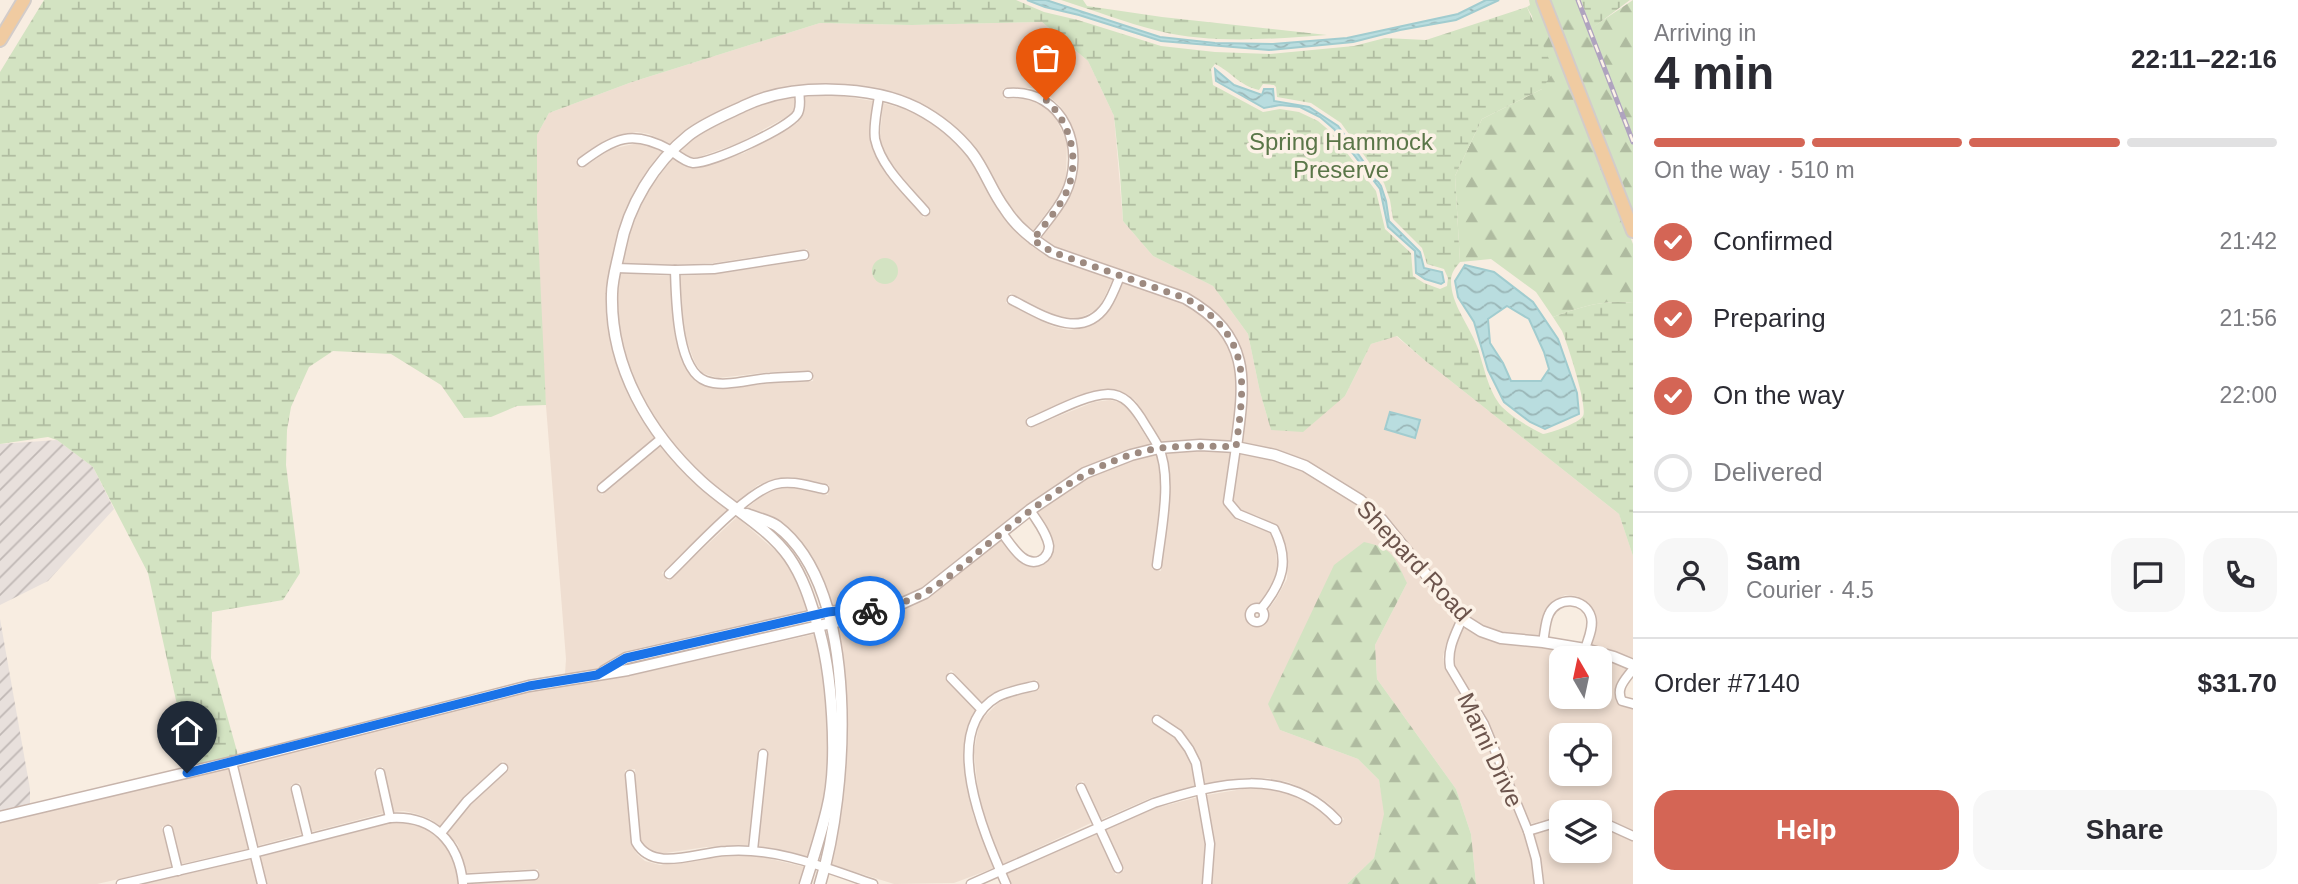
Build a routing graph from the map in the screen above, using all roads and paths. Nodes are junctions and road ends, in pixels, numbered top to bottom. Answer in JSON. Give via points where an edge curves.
{"nodes":[{"id":1,"x":24,"y":0,"type":"edge"},
{"id":2,"x":1543,"y":0,"type":"edge"},
{"id":3,"x":0,"y":40,"type":"edge"},
{"id":4,"x":799,"y":91,"type":"junction"},
{"id":5,"x":1008,"y":93,"type":"dead end"},
{"id":6,"x":879,"y":96,"type":"junction"},
{"id":7,"x":671,"y":151,"type":"junction"},
{"id":8,"x":582,"y":162,"type":"dead end"},
{"id":9,"x":925,"y":211,"type":"dead end"},
{"id":10,"x":1633,"y":231,"type":"edge"},
{"id":11,"x":1033,"y":240,"type":"junction"},
{"id":12,"x":804,"y":255,"type":"dead end"},
{"id":13,"x":616,"y":268,"type":"junction"},
{"id":14,"x":675,"y":270,"type":"junction"},
{"id":15,"x":1120,"y":276,"type":"junction"},
{"id":16,"x":1012,"y":300,"type":"dead end"},
{"id":17,"x":808,"y":376,"type":"dead end"},
{"id":18,"x":1031,"y":422,"type":"dead end"},
{"id":19,"x":662,"y":438,"type":"junction"},
{"id":20,"x":1236,"y":447,"type":"junction"},
{"id":21,"x":1159,"y":448,"type":"junction"},
{"id":22,"x":602,"y":488,"type":"dead end"},
{"id":23,"x":824,"y":489,"type":"dead end"},
{"id":24,"x":737,"y":510,"type":"junction"},
{"id":25,"x":1030,"y":510,"type":"junction"},
{"id":26,"x":1002,"y":533,"type":"junction"},
{"id":27,"x":1157,"y":565,"type":"dead end"},
{"id":28,"x":669,"y":574,"type":"dead end"},
{"id":29,"x":1261,"y":609,"type":"dead end"},
{"id":30,"x":871,"y":611,"type":"junction"},
{"id":31,"x":828,"y":612,"type":"junction"},
{"id":32,"x":814,"y":615,"type":"junction"},
{"id":33,"x":1462,"y":619,"type":"junction"},
{"id":34,"x":831,"y":625,"type":"junction"},
{"id":35,"x":818,"y":627,"type":"junction"},
{"id":36,"x":1544,"y":642,"type":"junction"},
{"id":37,"x":1567,"y":646,"type":"edge"},
{"id":38,"x":1586,"y":646,"type":"edge"},
{"id":39,"x":1612,"y":656,"type":"edge"},
{"id":40,"x":1633,"y":667,"type":"edge"},
{"id":41,"x":597,"y":675,"type":"junction"},
{"id":42,"x":951,"y":678,"type":"dead end"},
{"id":43,"x":1034,"y":686,"type":"dead end"},
{"id":44,"x":1633,"y":704,"type":"edge"},
{"id":45,"x":982,"y":710,"type":"junction"},
{"id":46,"x":1157,"y":720,"type":"dead end"},
{"id":47,"x":763,"y":754,"type":"dead end"},
{"id":48,"x":232,"y":762,"type":"junction"},
{"id":49,"x":503,"y":768,"type":"dead end"},
{"id":50,"x":380,"y":773,"type":"dead end"},
{"id":51,"x":630,"y":775,"type":"dead end"},
{"id":52,"x":1081,"y":788,"type":"dead end"},
{"id":53,"x":296,"y":789,"type":"dead end"},
{"id":54,"x":1201,"y":791,"type":"junction"},
{"id":55,"x":0,"y":817,"type":"edge"},
{"id":56,"x":390,"y":818,"type":"junction"},
{"id":57,"x":1337,"y":820,"type":"dead end"},
{"id":58,"x":1549,"y":825,"type":"edge"},
{"id":59,"x":1098,"y":826,"type":"junction"},
{"id":60,"x":1612,"y":826,"type":"edge"},
{"id":61,"x":168,"y":830,"type":"dead end"},
{"id":62,"x":1528,"y":831,"type":"junction"},
{"id":63,"x":440,"y":833,"type":"junction"},
{"id":64,"x":1633,"y":836,"type":"edge"},
{"id":65,"x":308,"y":838,"type":"junction"},
{"id":66,"x":753,"y":850,"type":"junction"},
{"id":67,"x":254,"y":853,"type":"junction"},
{"id":68,"x":811,"y":864,"type":"junction"},
{"id":69,"x":1118,"y":867,"type":"dead end"},
{"id":70,"x":825,"y":868,"type":"junction"},
{"id":71,"x":178,"y":871,"type":"junction"},
{"id":72,"x":1000,"y":871,"type":"junction"},
{"id":73,"x":534,"y":875,"type":"dead end"},
{"id":74,"x":463,"y":881,"type":"edge"},
{"id":75,"x":121,"y":884,"type":"edge"},
{"id":76,"x":262,"y":884,"type":"edge"},
{"id":77,"x":805,"y":884,"type":"edge"},
{"id":78,"x":820,"y":884,"type":"edge"},
{"id":79,"x":873,"y":884,"type":"edge"},
{"id":80,"x":971,"y":884,"type":"edge"},
{"id":81,"x":1006,"y":884,"type":"edge"},
{"id":82,"x":1207,"y":884,"type":"edge"},
{"id":83,"x":1539,"y":884,"type":"edge"}],
"edges":[{"from":1,"to":3,"type":"main road"},
{"from":2,"to":10,"type":"main road"},
{"from":4,"to":6,"type":"street"},
{"from":4,"to":7,"type":"street","via":[[758,99],[709,123]]},
{"from":4,"to":7,"type":"street","via":[[800,109],[793,120],[741,148],[694,163]]},
{"from":5,"to":11,"type":"street","via":[[1046,100],[1057,110],[1072,141],[1071,179],[1065,196]]},
{"from":6,"to":9,"type":"street","via":[[875,122],[879,151]]},
{"from":6,"to":11,"type":"street","via":[[913,106],[953,133],[973,154],[1004,209]]},
{"from":7,"to":8,"type":"street","via":[[638,137],[609,144]]},
{"from":7,"to":13,"type":"street","via":[[630,214]]},
{"from":11,"to":15,"type":"street","via":[[1052,252]]},
{"from":12,"to":14,"type":"street","via":[[714,269]]},
{"from":13,"to":14,"type":"street"},
{"from":13,"to":19,"type":"street","via":[[612,310],[625,377]]},
{"from":14,"to":17,"type":"street","via":[[679,332],[699,377],[718,383]]},
{"from":15,"to":16,"type":"street","via":[[1106,306],[1079,324],[1054,321]]},
{"from":15,"to":20,"type":"street","via":[[1185,298],[1223,326],[1234,344],[1243,382]]},
{"from":18,"to":21,"type":"street","via":[[1110,394],[1132,405]]},
{"from":19,"to":22,"type":"street"},
{"from":19,"to":24,"type":"street","via":[[701,481]]},
{"from":20,"to":21,"type":"street","name":"Shepard Road"},
{"from":20,"to":29,"type":"street","via":[[1228,502],[1238,514],[1274,529],[1283,559],[1283,576]]},
{"from":20,"to":33,"type":"street","name":"Shepard Road","via":[[1302,465],[1360,500],[1404,545]]},
{"from":21,"to":25,"type":"street","name":"Shepard Road","via":[[1085,473]]},
{"from":21,"to":27,"type":"street","via":[[1165,475]]},
{"from":23,"to":24,"type":"street","via":[[792,482],[776,484]]},
{"from":24,"to":28,"type":"street"},
{"from":24,"to":31,"type":"street","via":[[775,525],[799,548]]},
{"from":24,"to":32,"type":"street","via":[[788,556],[803,581]]},
{"from":25,"to":26,"type":"street","name":"Shepard Road"},
{"from":25,"to":26,"type":"street","via":[[1049,545],[1043,559],[1028,561],[1020,556]]},
{"from":26,"to":30,"type":"street","name":"Shepard Road","via":[[925,593]]},
{"from":30,"to":31,"type":"street","name":"Shepard Road"},
{"from":30,"to":34,"type":"street","name":"Shepard Road"},
{"from":31,"to":32,"type":"street","name":"Shepard Road"},
{"from":31,"to":34,"type":"street"},
{"from":32,"to":35,"type":"street"},
{"from":32,"to":41,"type":"street","name":"Shepard Road","via":[[626,658]]},
{"from":33,"to":36,"type":"street","name":"Shepard Road","via":[[1502,638]]},
{"from":33,"to":62,"type":"street","name":"Marni Drive","via":[[1451,645],[1450,667],[1483,724]]},
{"from":34,"to":35,"type":"street","name":"Shepard Road"},
{"from":34,"to":70,"type":"street","via":[[843,729],[842,767]]},
{"from":35,"to":41,"type":"street","name":"Shepard Road"},
{"from":35,"to":68,"type":"street","via":[[829,684],[832,766],[828,807]]},
{"from":36,"to":37,"type":"street","name":"Shepard Road"},
{"from":36,"to":38,"type":"street","via":[[1549,614],[1556,605],[1577,602],[1586,607],[1592,624]]},
{"from":39,"to":40,"type":"street","name":"Shepard Road"},
{"from":40,"to":44,"type":"street","via":[[1619,692],[1622,701]]},
{"from":41,"to":48,"type":"street","name":"Shepard Road","via":[[529,686]]},
{"from":42,"to":45,"type":"street"},
{"from":43,"to":45,"type":"street","via":[[1002,695]]},
{"from":45,"to":72,"type":"street","via":[[972,733],[972,782],[982,826]]},
{"from":46,"to":54,"type":"street","via":[[1178,734],[1189,749]]},
{"from":47,"to":66,"type":"street"},
{"from":48,"to":55,"type":"street","name":"Shepard Road"},
{"from":48,"to":67,"type":"street"},
{"from":49,"to":63,"type":"street"},
{"from":50,"to":56,"type":"street"},
{"from":51,"to":66,"type":"street","via":[[636,842],[648,857]]},
{"from":52,"to":59,"type":"street"},
{"from":53,"to":65,"type":"street"},
{"from":54,"to":57,"type":"street","via":[[1243,783],[1288,787],[1309,796]]},
{"from":54,"to":59,"type":"street","via":[[1154,803]]},
{"from":54,"to":82,"type":"street","via":[[1210,844]]},
{"from":56,"to":63,"type":"street","via":[[416,820]]},
{"from":56,"to":65,"type":"street"},
{"from":58,"to":62,"type":"street"},
{"from":59,"to":69,"type":"street"},
{"from":59,"to":72,"type":"street"},
{"from":60,"to":64,"type":"street"},
{"from":61,"to":71,"type":"street"},
{"from":62,"to":83,"type":"street","name":"Marni Drive"},
{"from":63,"to":74,"type":"street","via":[[453,847]]},
{"from":65,"to":67,"type":"street"},
{"from":66,"to":68,"type":"street"},
{"from":67,"to":71,"type":"street"},
{"from":67,"to":76,"type":"street"},
{"from":68,"to":70,"type":"street"},
{"from":68,"to":77,"type":"street"},
{"from":70,"to":78,"type":"street"},
{"from":70,"to":79,"type":"street"},
{"from":71,"to":75,"type":"street"},
{"from":72,"to":80,"type":"street"},
{"from":72,"to":81,"type":"street"},
{"from":73,"to":74,"type":"street"}]}
